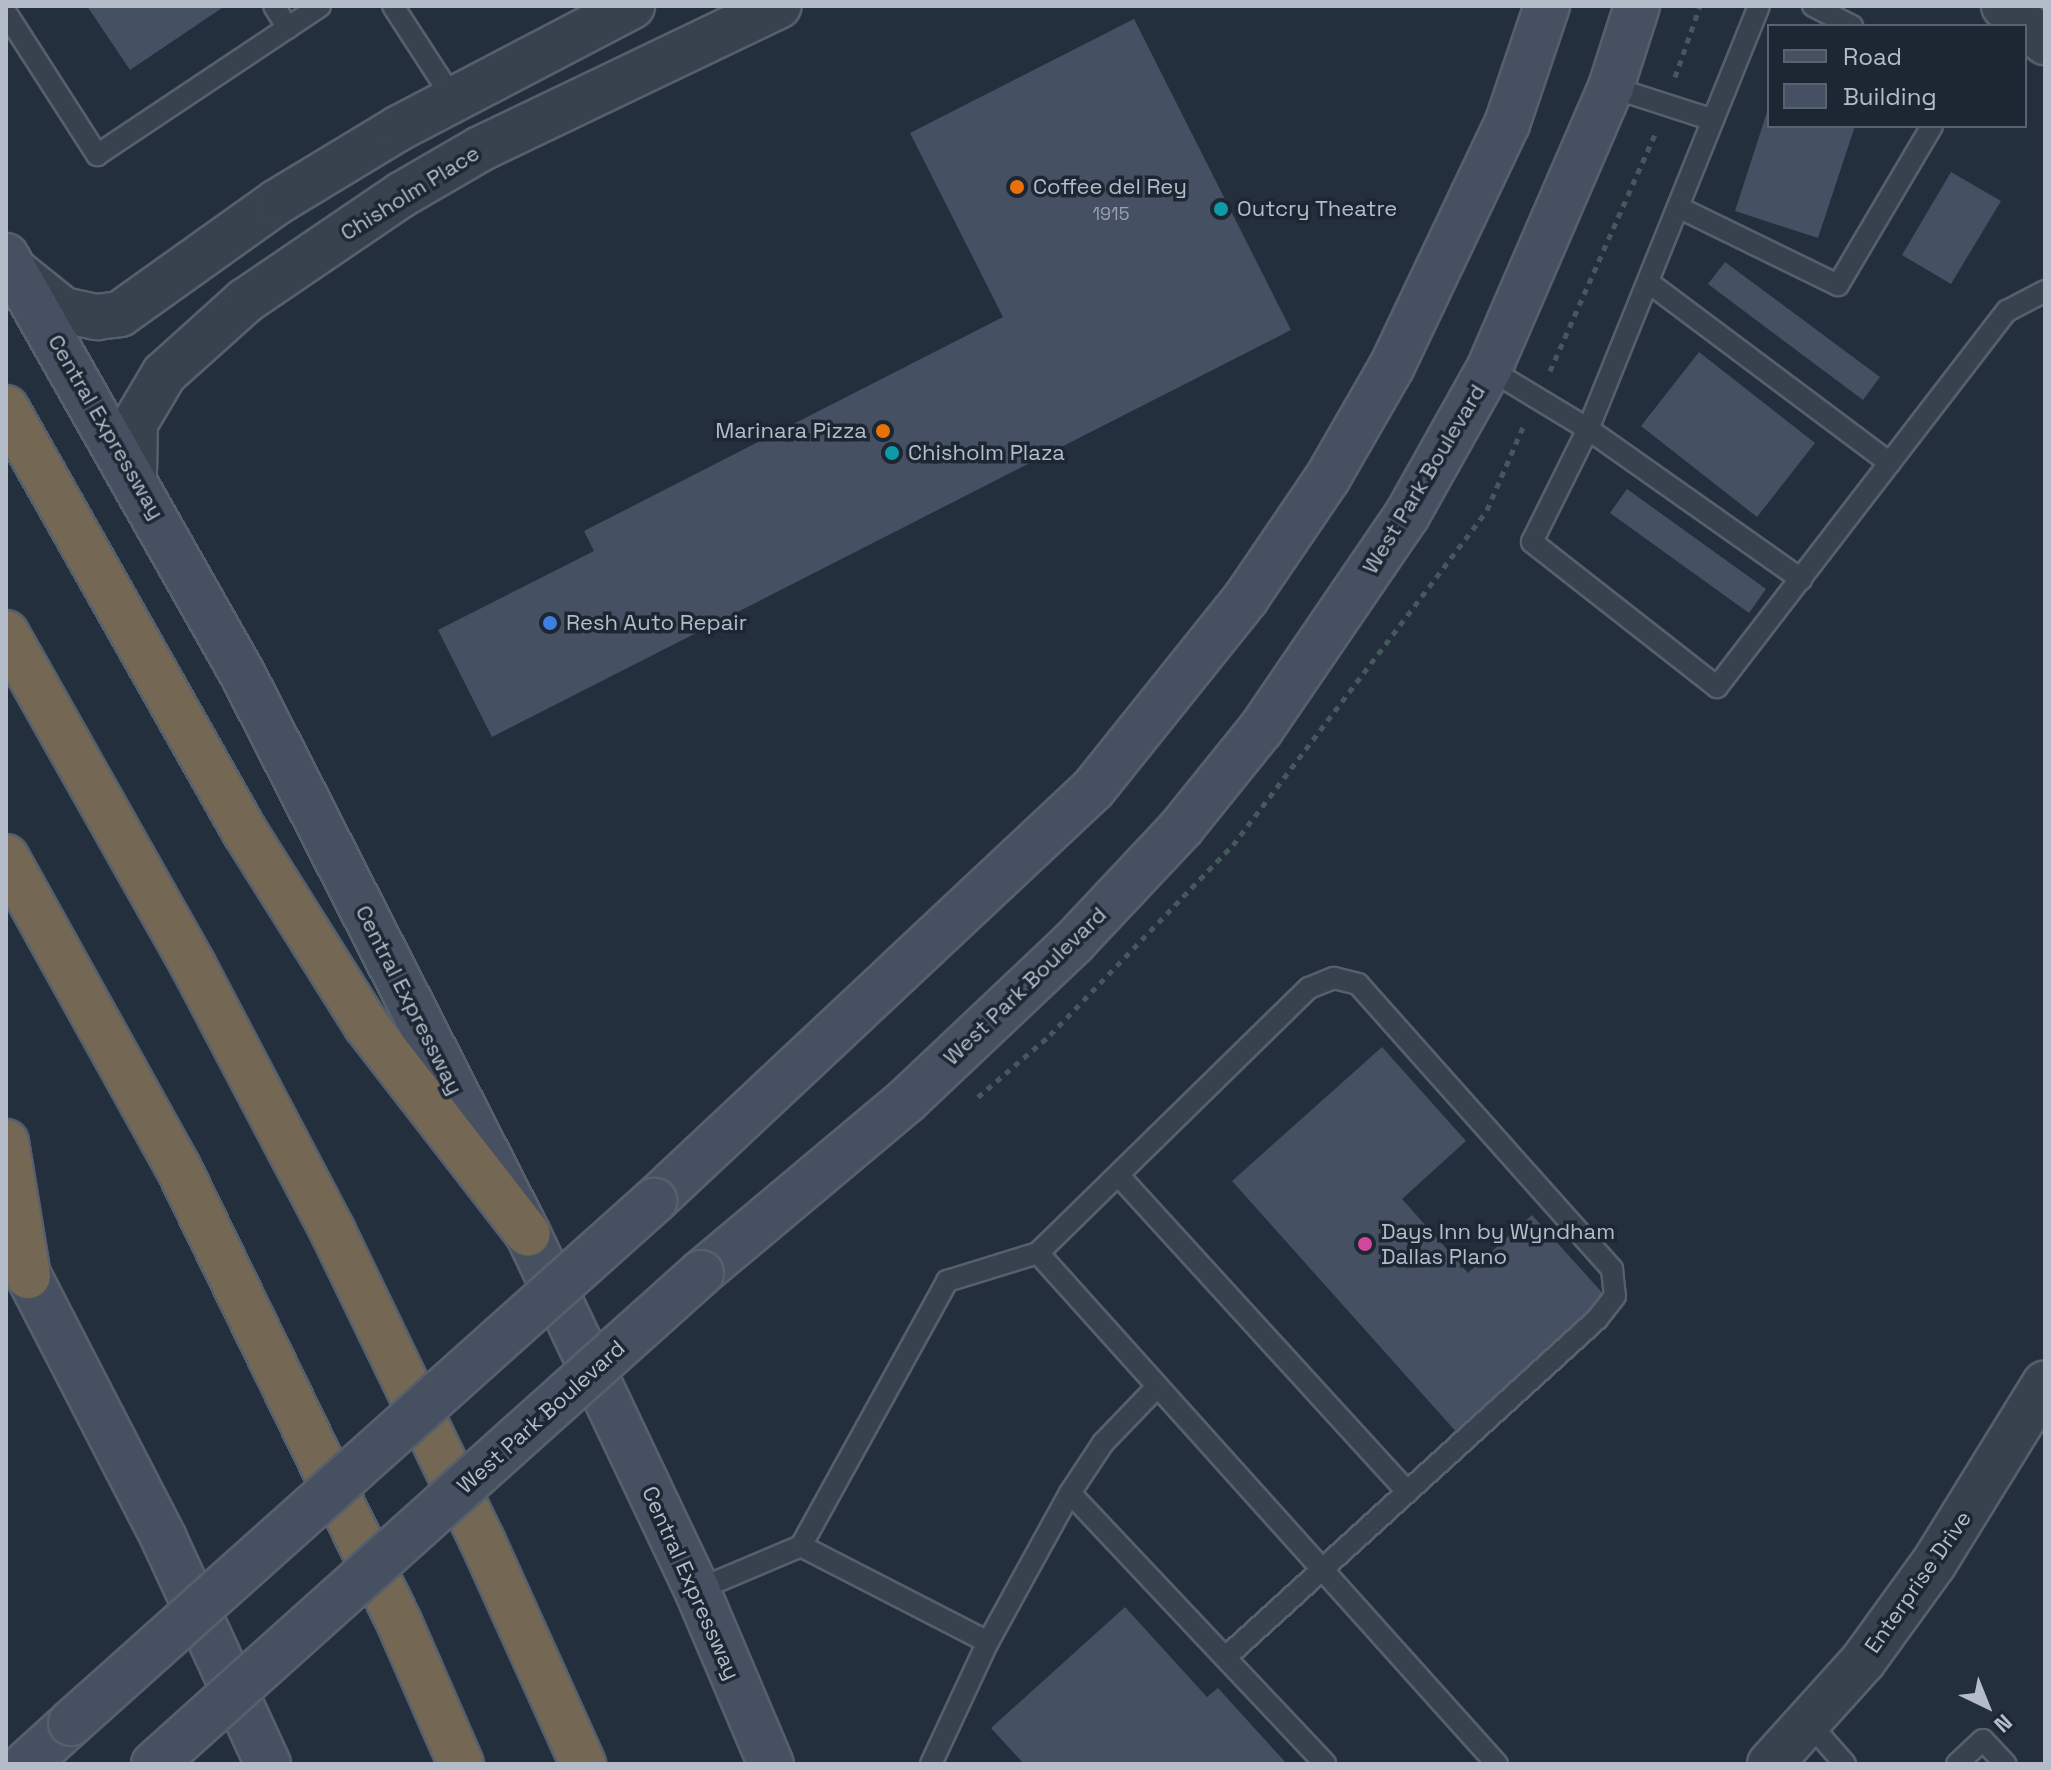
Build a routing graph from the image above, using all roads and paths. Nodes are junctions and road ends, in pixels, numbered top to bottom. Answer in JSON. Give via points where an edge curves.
{"nodes":[{"id":1,"x":274,"y":6,"type":"edge"},
{"id":2,"x":320,"y":6,"type":"edge"},
{"id":3,"x":393,"y":6,"type":"edge"},
{"id":4,"x":632,"y":6,"type":"edge"},
{"id":5,"x":779,"y":6,"type":"edge"},
{"id":6,"x":1547,"y":6,"type":"edge"},
{"id":7,"x":1637,"y":6,"type":"edge"},
{"id":8,"x":1759,"y":6,"type":"edge"},
{"id":9,"x":1813,"y":6,"type":"edge"},
{"id":10,"x":6,"y":13,"type":"edge"},
{"id":11,"x":1848,"y":24,"type":"edge"},
{"id":12,"x":288,"y":28,"type":"junction"},
{"id":13,"x":1611,"y":87,"type":"junction"},
{"id":14,"x":452,"y":97,"type":"junction"},
{"id":15,"x":1713,"y":120,"type":"junction"},
{"id":16,"x":1931,"y":128,"type":"edge"},
{"id":17,"x":480,"y":149,"type":"junction"},
{"id":18,"x":1678,"y":207,"type":"junction"},
{"id":19,"x":11,"y":264,"type":"edge"},
{"id":20,"x":1648,"y":282,"type":"junction"},
{"id":21,"x":2045,"y":291,"type":"edge"},
{"id":22,"x":1489,"y":369,"type":"junction"},
{"id":23,"x":6,"y":408,"type":"edge"},
{"id":24,"x":1588,"y":429,"type":"junction"},
{"id":25,"x":1890,"y":463,"type":"junction"},
{"id":26,"x":134,"y":474,"type":"junction"},
{"id":27,"x":1801,"y":579,"type":"junction"},
{"id":28,"x":6,"y":633,"type":"edge"},
{"id":29,"x":6,"y":857,"type":"edge"},
{"id":30,"x":6,"y":1142,"type":"edge"},
{"id":31,"x":1119,"y":1176,"type":"junction"},
{"id":32,"x":6,"y":1233,"type":"edge"},
{"id":33,"x":528,"y":1234,"type":"junction"},
{"id":34,"x":1038,"y":1253,"type":"junction"},
{"id":35,"x":28,"y":1276,"type":"junction"},
{"id":36,"x":2045,"y":1383,"type":"edge"},
{"id":37,"x":1156,"y":1388,"type":"junction"},
{"id":38,"x":1408,"y":1492,"type":"junction"},
{"id":39,"x":1070,"y":1493,"type":"junction"},
{"id":40,"x":801,"y":1546,"type":"junction"},
{"id":41,"x":1322,"y":1571,"type":"junction"},
{"id":42,"x":697,"y":1590,"type":"junction"},
{"id":43,"x":988,"y":1642,"type":"junction"},
{"id":44,"x":1225,"y":1658,"type":"junction"},
{"id":45,"x":1810,"y":1724,"type":"junction"},
{"id":46,"x":26,"y":1764,"type":"edge"},
{"id":47,"x":154,"y":1764,"type":"edge"},
{"id":48,"x":268,"y":1764,"type":"edge"},
{"id":49,"x":461,"y":1764,"type":"edge"},
{"id":50,"x":583,"y":1764,"type":"edge"},
{"id":51,"x":771,"y":1764,"type":"edge"},
{"id":52,"x":931,"y":1764,"type":"edge"},
{"id":53,"x":1325,"y":1764,"type":"edge"},
{"id":54,"x":1497,"y":1764,"type":"edge"},
{"id":55,"x":1770,"y":1764,"type":"edge"},
{"id":56,"x":1845,"y":1764,"type":"edge"},
{"id":57,"x":1957,"y":1764,"type":"edge"},
{"id":58,"x":2005,"y":1764,"type":"edge"}],
"edges":[{"from":1,"to":12,"type":"lane"},
{"from":2,"to":12,"type":"lane"},
{"from":3,"to":14,"type":"lane"},
{"from":4,"to":14,"type":"street"},
{"from":5,"to":17,"type":"street","name":"Chisholm Place"},
{"from":6,"to":46,"type":"main road","bridge":true,"via":[[1507,124],[1392,366],[1327,479],[1168,702],[1071,811],[654,1201]]},
{"from":7,"to":13,"type":"main road","name":"West Park Boulevard"},
{"from":8,"to":15,"type":"lane"},
{"from":9,"to":11,"type":"lane"},
{"from":10,"to":12,"type":"lane","via":[[97,155]]},
{"from":13,"to":15,"type":"lane"},
{"from":13,"to":22,"type":"main road","name":"West Park Boulevard"},
{"from":14,"to":17,"type":"street"},
{"from":14,"to":19,"type":"street","via":[[277,202],[120,314],[97,317],[63,310]]},
{"from":15,"to":18,"type":"lane"},
{"from":16,"to":18,"type":"lane","via":[[1838,285]]},
{"from":17,"to":26,"type":"street","name":"Chisholm Place","via":[[401,195],[245,301],[164,374],[135,423]]},
{"from":18,"to":20,"type":"lane"},
{"from":19,"to":26,"type":"main road","name":"Central Expressway"},
{"from":20,"to":24,"type":"lane"},
{"from":20,"to":25,"type":"lane"},
{"from":21,"to":25,"type":"lane","via":[[2007,311]]},
{"from":22,"to":24,"type":"lane"},
{"from":22,"to":47,"type":"main road","name":"West Park Boulevard","bridge":true,"via":[[1407,515],[1333,629],[1181,828],[1074,942],[906,1101],[701,1273]]},
{"from":23,"to":33,"type":"highway","via":[[245,832],[366,1025]]},
{"from":24,"to":27,"type":"lane"},
{"from":24,"to":27,"type":"lane","via":[[1532,542],[1717,687]]},
{"from":25,"to":27,"type":"lane"},
{"from":26,"to":33,"type":"main road","name":"Central Expressway","via":[[242,673]]},
{"from":28,"to":50,"type":"highway","via":[[193,965],[333,1232]]},
{"from":29,"to":49,"type":"highway","via":[[178,1167],[392,1608]]},
{"from":30,"to":35,"type":"highway"},
{"from":31,"to":34,"type":"lane"},
{"from":31,"to":38,"type":"lane"},
{"from":31,"to":38,"type":"lane","via":[[1309,988],[1334,978],[1358,984],[1612,1269],[1615,1296],[1597,1319]]},
{"from":32,"to":35,"type":"main road"},
{"from":33,"to":42,"type":"main road","name":"Central Expressway"},
{"from":34,"to":37,"type":"lane"},
{"from":34,"to":40,"type":"lane","via":[[947,1281]]},
{"from":35,"to":48,"type":"main road","via":[[164,1539]]},
{"from":36,"to":45,"type":"street","name":"Enterprise Drive","via":[[1934,1563]]},
{"from":37,"to":39,"type":"lane","via":[[1103,1443]]},
{"from":37,"to":41,"type":"lane"},
{"from":38,"to":41,"type":"lane"},
{"from":39,"to":43,"type":"lane"},
{"from":39,"to":44,"type":"lane"},
{"from":40,"to":42,"type":"lane"},
{"from":40,"to":43,"type":"lane"},
{"from":41,"to":44,"type":"lane"},
{"from":41,"to":54,"type":"lane"},
{"from":42,"to":51,"type":"main road","name":"Central Expressway"},
{"from":43,"to":52,"type":"lane"},
{"from":44,"to":53,"type":"lane"},
{"from":45,"to":55,"type":"street","name":"Enterprise Drive"},
{"from":45,"to":56,"type":"lane"},
{"from":57,"to":58,"type":"lane","via":[[1983,1740]]}]}
